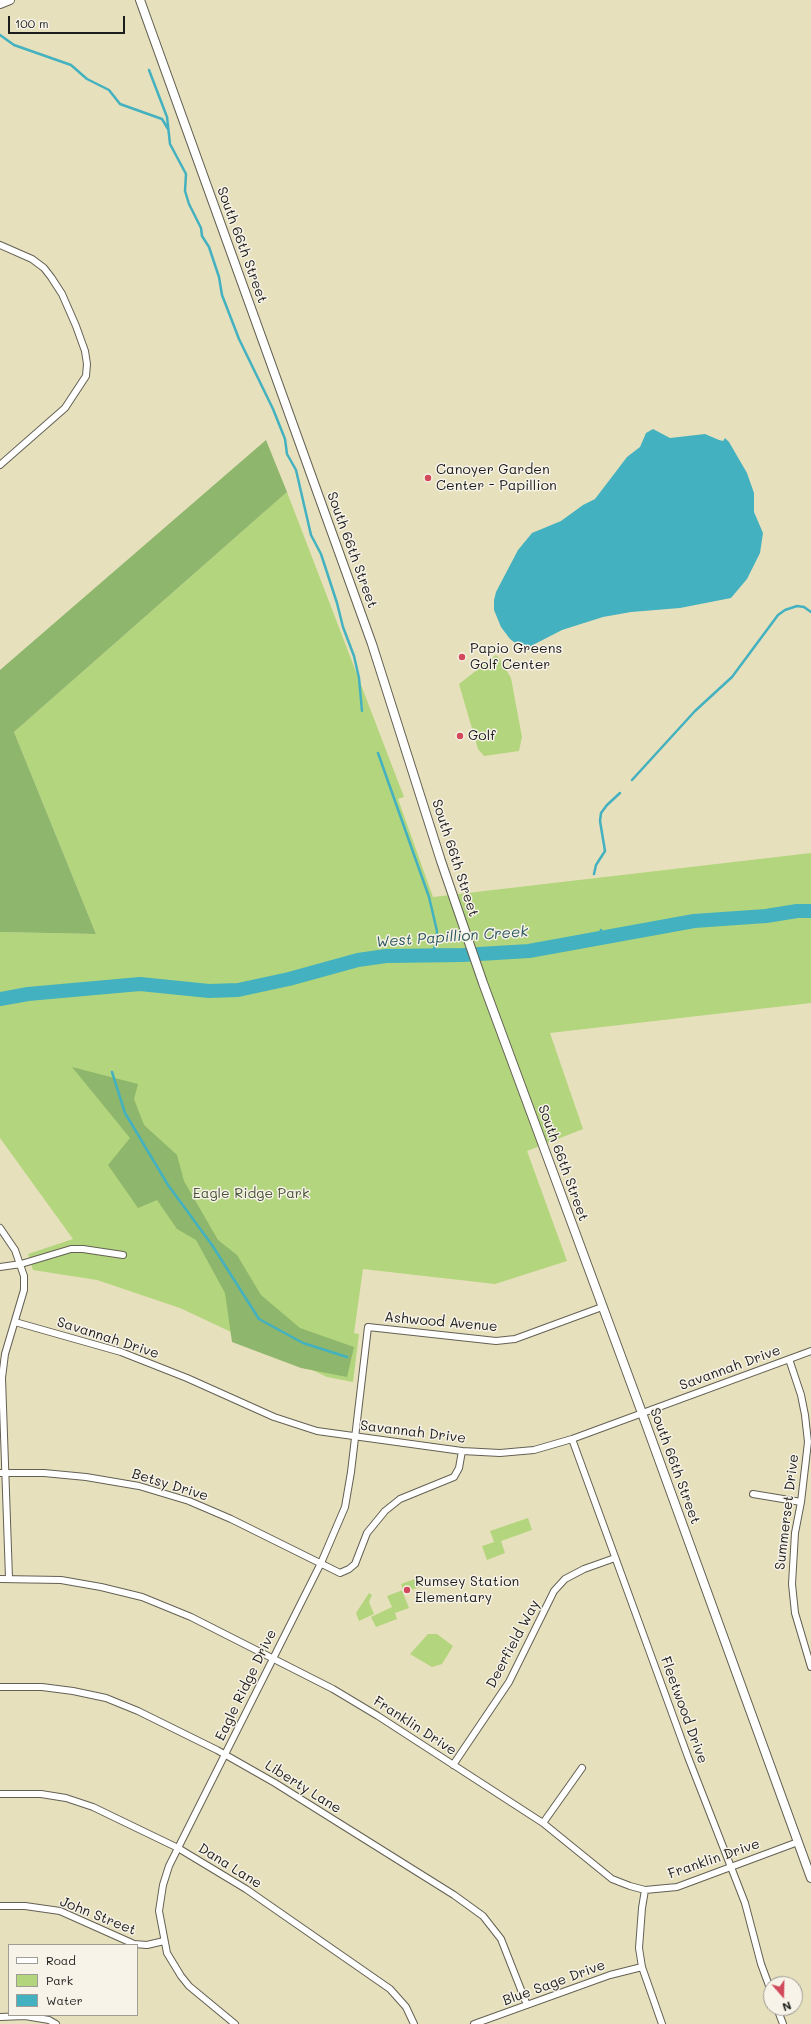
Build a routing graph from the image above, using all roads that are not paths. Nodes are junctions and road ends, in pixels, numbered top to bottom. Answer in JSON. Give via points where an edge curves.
{"nodes":[{"id":1,"x":10,"y":0,"type":"edge"},
{"id":2,"x":140,"y":0,"type":"edge"},
{"id":3,"x":0,"y":4,"type":"edge"},
{"id":4,"x":0,"y":245,"type":"edge"},
{"id":5,"x":0,"y":465,"type":"edge"},
{"id":6,"x":0,"y":1228,"type":"edge"},
{"id":7,"x":123,"y":1255,"type":"dead end"},
{"id":8,"x":21,"y":1264,"type":"junction"},
{"id":9,"x":0,"y":1267,"type":"edge"},
{"id":10,"x":602,"y":1307,"type":"junction"},
{"id":11,"x":15,"y":1322,"type":"junction"},
{"id":12,"x":368,"y":1327,"type":"joint"},
{"id":13,"x":811,"y":1351,"type":"edge"},
{"id":14,"x":789,"y":1359,"type":"junction"},
{"id":15,"x":1,"y":1378,"type":"edge"},
{"id":16,"x":642,"y":1413,"type":"junction"},
{"id":17,"x":355,"y":1437,"type":"junction"},
{"id":18,"x":572,"y":1439,"type":"junction"},
{"id":19,"x":462,"y":1451,"type":"junction"},
{"id":20,"x":3,"y":1473,"type":"edge"},
{"id":21,"x":754,"y":1494,"type":"dead end"},
{"id":22,"x":801,"y":1502,"type":"junction"},
{"id":23,"x":615,"y":1558,"type":"junction"},
{"id":24,"x":321,"y":1563,"type":"junction"},
{"id":25,"x":9,"y":1578,"type":"junction"},
{"id":26,"x":0,"y":1579,"type":"edge"},
{"id":27,"x":272,"y":1658,"type":"junction"},
{"id":28,"x":811,"y":1667,"type":"edge"},
{"id":29,"x":0,"y":1687,"type":"edge"},
{"id":30,"x":225,"y":1754,"type":"junction"},
{"id":31,"x":453,"y":1766,"type":"junction"},
{"id":32,"x":582,"y":1768,"type":"dead end"},
{"id":33,"x":0,"y":1794,"type":"edge"},
{"id":34,"x":543,"y":1823,"type":"junction"},
{"id":35,"x":798,"y":1842,"type":"junction"},
{"id":36,"x":178,"y":1848,"type":"junction"},
{"id":37,"x":732,"y":1866,"type":"junction"},
{"id":38,"x":811,"y":1878,"type":"edge"},
{"id":39,"x":645,"y":1890,"type":"junction"},
{"id":40,"x":0,"y":1906,"type":"edge"},
{"id":41,"x":164,"y":1941,"type":"junction"},
{"id":42,"x":134,"y":1944,"type":"edge"},
{"id":43,"x":138,"y":1944,"type":"edge"},
{"id":44,"x":642,"y":1967,"type":"junction"},
{"id":45,"x":765,"y":1976,"type":"edge"},
{"id":46,"x":528,"y":2005,"type":"junction"},
{"id":47,"x":0,"y":2017,"type":"edge"},
{"id":48,"x":56,"y":2024,"type":"edge"},
{"id":49,"x":235,"y":2024,"type":"edge"},
{"id":50,"x":414,"y":2024,"type":"edge"},
{"id":51,"x":474,"y":2024,"type":"edge"},
{"id":52,"x":662,"y":2024,"type":"edge"}],
"edges":[{"from":1,"to":3,"type":"street"},
{"from":2,"to":10,"type":"street","name":"South 66th Street","via":[[372,644],[462,923]]},
{"from":4,"to":5,"type":"street","via":[[32,259],[51,277],[62,294],[76,326],[87,364],[86,376],[65,408]]},
{"from":6,"to":8,"type":"street"},
{"from":7,"to":8,"type":"street","via":[[71,1249]]},
{"from":8,"to":9,"type":"street"},
{"from":8,"to":11,"type":"street","via":[[24,1290]]},
{"from":10,"to":12,"type":"street","name":"Ashwood Avenue","via":[[515,1339],[496,1341]]},
{"from":10,"to":16,"type":"street","name":"South 66th Street"},
{"from":11,"to":15,"type":"street"},
{"from":11,"to":17,"type":"street","name":"Savannah Drive","via":[[121,1352],[290,1422],[317,1431]]},
{"from":12,"to":17,"type":"street","name":"Eagle Ridge Drive"},
{"from":13,"to":14,"type":"street","name":"Savannah Drive"},
{"from":14,"to":16,"type":"street","name":"Savannah Drive"},
{"from":14,"to":22,"type":"street","name":"Summerset Drive","via":[[802,1402],[808,1442]]},
{"from":15,"to":20,"type":"street"},
{"from":16,"to":18,"type":"street","name":"Savannah Drive"},
{"from":16,"to":35,"type":"street","name":"South 66th Street"},
{"from":17,"to":19,"type":"street","name":"Savannah Drive"},
{"from":17,"to":24,"type":"street","name":"Eagle Ridge Drive","via":[[345,1507]]},
{"from":18,"to":19,"type":"street","name":"Savannah Drive","via":[[534,1450],[500,1454]]},
{"from":18,"to":23,"type":"street","name":"Fleetwood Drive"},
{"from":19,"to":24,"type":"street","name":"Betsy Drive","via":[[459,1468],[454,1477],[400,1499],[385,1511],[367,1533],[355,1564],[349,1569],[340,1573]]},
{"from":20,"to":24,"type":"street","name":"Betsy Drive","via":[[86,1476],[139,1486],[189,1501]]},
{"from":20,"to":25,"type":"street"},
{"from":21,"to":22,"type":"street"},
{"from":22,"to":28,"type":"street","name":"Summerset Drive","via":[[795,1533],[792,1584],[795,1613]]},
{"from":23,"to":31,"type":"street","name":"Deerfield Way","via":[[565,1579],[554,1591],[509,1682]]},
{"from":23,"to":37,"type":"street","name":"Fleetwood Drive","via":[[688,1757]]},
{"from":24,"to":27,"type":"street","name":"Eagle Ridge Drive"},
{"from":25,"to":26,"type":"street","name":"Franklin Drive"},
{"from":25,"to":27,"type":"street","name":"Franklin Drive","via":[[61,1580],[142,1597],[191,1617]]},
{"from":27,"to":30,"type":"street","name":"Eagle Ridge Drive"},
{"from":27,"to":31,"type":"street","name":"Franklin Drive","via":[[333,1689]]},
{"from":29,"to":30,"type":"street","name":"Liberty Lane","via":[[42,1687],[106,1698]]},
{"from":30,"to":36,"type":"street","name":"Eagle Ridge Drive"},
{"from":30,"to":46,"type":"street","name":"Liberty Lane","via":[[440,1886],[483,1916],[501,1939]]},
{"from":31,"to":34,"type":"street","name":"Franklin Drive"},
{"from":32,"to":34,"type":"street"},
{"from":33,"to":36,"type":"street","name":"Dana Lane","via":[[41,1794],[66,1798],[99,1810]]},
{"from":34,"to":39,"type":"street","name":"Franklin Drive","via":[[612,1879]]},
{"from":35,"to":37,"type":"street","name":"Franklin Drive"},
{"from":35,"to":38,"type":"street","name":"South 66th Street"},
{"from":36,"to":41,"type":"street","name":"Eagle Ridge Drive","via":[[163,1885],[159,1911]]},
{"from":36,"to":50,"type":"street","name":"Dana Lane","via":[[246,1889],[390,1989],[406,2006]]},
{"from":37,"to":39,"type":"street","name":"Franklin Drive","via":[[677,1887]]},
{"from":37,"to":45,"type":"street","name":"Fleetwood Drive"},
{"from":39,"to":44,"type":"street","via":[[639,1934]]},
{"from":40,"to":42,"type":"street","name":"John Street","via":[[25,1906],[60,1911]]},
{"from":41,"to":43,"type":"street","name":"John Street"},
{"from":41,"to":49,"type":"street","name":"Eagle Ridge Drive","via":[[167,1953],[189,1986]]},
{"from":44,"to":46,"type":"street","name":"Blue Sage Drive","via":[[610,1975]]},
{"from":44,"to":52,"type":"street"},
{"from":46,"to":51,"type":"street","name":"Blue Sage Drive"},
{"from":47,"to":48,"type":"street","via":[[24,2016],[49,2020]]}]}
